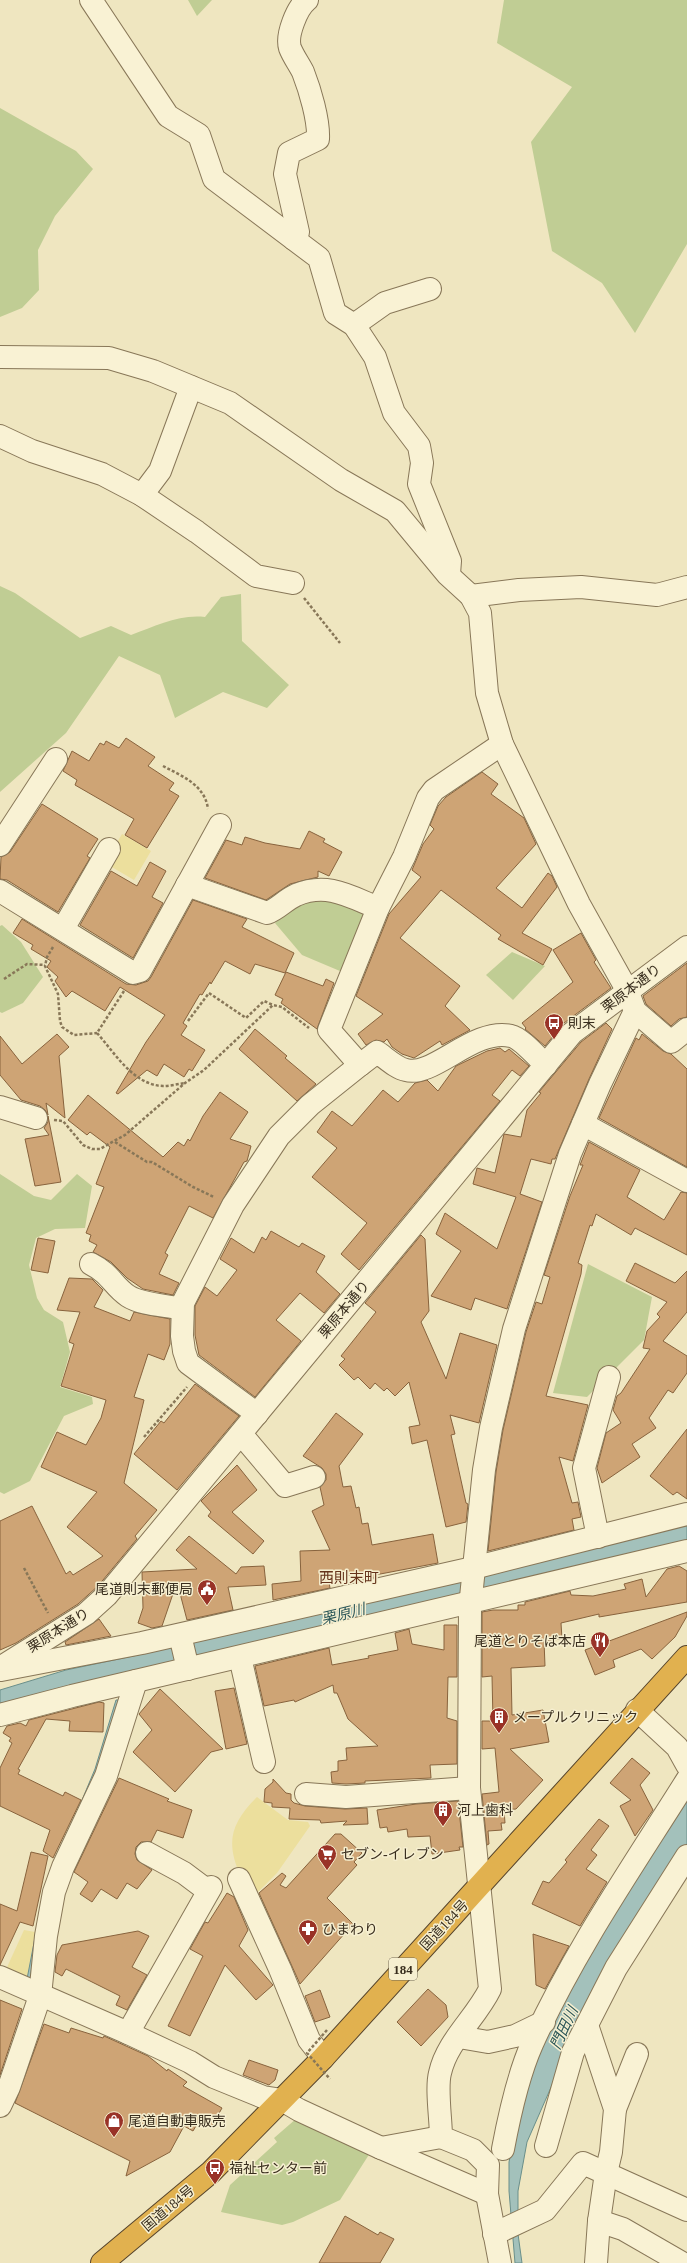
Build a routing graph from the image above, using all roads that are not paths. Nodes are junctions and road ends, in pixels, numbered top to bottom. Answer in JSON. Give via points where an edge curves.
{"nodes":[{"id":1,"x":91,"y":0,"type":"edge"},
{"id":2,"x":307,"y":0,"type":"edge"},
{"id":3,"x":294,"y":239,"type":"junction"},
{"id":4,"x":430,"y":289,"type":"dead end"},
{"id":5,"x":354,"y":325,"type":"junction"},
{"id":6,"x":0,"y":357,"type":"edge"},
{"id":7,"x":191,"y":387,"type":"junction"},
{"id":8,"x":0,"y":436,"type":"edge"},
{"id":9,"x":419,"y":484,"type":"junction"},
{"id":10,"x":142,"y":495,"type":"junction"},
{"id":11,"x":395,"y":511,"type":"junction"},
{"id":12,"x":448,"y":575,"type":"junction"},
{"id":13,"x":293,"y":583,"type":"road end"},
{"id":14,"x":687,"y":587,"type":"edge"},
{"id":15,"x":471,"y":596,"type":"junction"},
{"id":16,"x":502,"y":744,"type":"junction"},
{"id":17,"x":56,"y":759,"type":"dead end"},
{"id":18,"x":214,"y":818,"type":"road end"},
{"id":19,"x":0,"y":845,"type":"edge"},
{"id":20,"x":109,"y":849,"type":"dead end"},
{"id":21,"x":187,"y":885,"type":"junction"},
{"id":22,"x":0,"y":891,"type":"edge"},
{"id":23,"x":378,"y":908,"type":"junction"},
{"id":24,"x":63,"y":929,"type":"junction"},
{"id":25,"x":687,"y":947,"type":"edge"},
{"id":26,"x":627,"y":990,"type":"junction"},
{"id":27,"x":635,"y":1011,"type":"junction"},
{"id":28,"x":687,"y":1029,"type":"edge"},
{"id":29,"x":360,"y":1065,"type":"junction"},
{"id":30,"x":546,"y":1065,"type":"junction"},
{"id":31,"x":0,"y":1107,"type":"edge"},
{"id":32,"x":36,"y":1118,"type":"road end"},
{"id":33,"x":583,"y":1124,"type":"junction"},
{"id":34,"x":687,"y":1180,"type":"edge"},
{"id":35,"x":91,"y":1264,"type":"dead end"},
{"id":36,"x":182,"y":1309,"type":"junction"},
{"id":37,"x":609,"y":1377,"type":"dead end"},
{"id":38,"x":257,"y":1414,"type":"junction"},
{"id":39,"x":241,"y":1434,"type":"junction"},
{"id":40,"x":314,"y":1477,"type":"dead end"},
{"id":41,"x":687,"y":1514,"type":"edge"},
{"id":42,"x":598,"y":1537,"type":"junction"},
{"id":43,"x":687,"y":1551,"type":"edge"},
{"id":44,"x":473,"y":1571,"type":"junction"},
{"id":45,"x":471,"y":1599,"type":"junction"},
{"id":46,"x":180,"y":1637,"type":"junction"},
{"id":47,"x":240,"y":1657,"type":"junction"},
{"id":48,"x":687,"y":1657,"type":"edge"},
{"id":49,"x":188,"y":1666,"type":"junction"},
{"id":50,"x":0,"y":1669,"type":"edge"},
{"id":51,"x":136,"y":1682,"type":"junction"},
{"id":52,"x":637,"y":1710,"type":"junction"},
{"id":53,"x":0,"y":1715,"type":"edge"},
{"id":54,"x":264,"y":1762,"type":"dead end"},
{"id":55,"x":687,"y":1766,"type":"edge"},
{"id":56,"x":687,"y":1780,"type":"edge"},
{"id":57,"x":470,"y":1788,"type":"junction"},
{"id":58,"x":306,"y":1794,"type":"dead end"},
{"id":59,"x":146,"y":1853,"type":"dead end"},
{"id":60,"x":687,"y":1856,"type":"edge"},
{"id":61,"x":239,"y":1878,"type":"dead end"},
{"id":62,"x":478,"y":1888,"type":"junction"},
{"id":63,"x":0,"y":1977,"type":"edge"},
{"id":64,"x":40,"y":1996,"type":"junction"},
{"id":65,"x":544,"y":2022,"type":"junction"},
{"id":66,"x":587,"y":2025,"type":"junction"},
{"id":67,"x":128,"y":2033,"type":"junction"},
{"id":68,"x":459,"y":2037,"type":"junction"},
{"id":69,"x":637,"y":2054,"type":"dead end"},
{"id":70,"x":323,"y":2058,"type":"junction"},
{"id":71,"x":282,"y":2100,"type":"junction"},
{"id":72,"x":0,"y":2106,"type":"edge"},
{"id":73,"x":615,"y":2109,"type":"junction"},
{"id":74,"x":441,"y":2137,"type":"junction"},
{"id":75,"x":546,"y":2146,"type":"dead end"},
{"id":76,"x":381,"y":2148,"type":"junction"},
{"id":77,"x":503,"y":2149,"type":"dead end"},
{"id":78,"x":606,"y":2173,"type":"junction"},
{"id":79,"x":487,"y":2194,"type":"junction"},
{"id":80,"x":687,"y":2210,"type":"edge"},
{"id":81,"x":599,"y":2221,"type":"junction"},
{"id":82,"x":498,"y":2232,"type":"junction"},
{"id":83,"x":102,"y":2263,"type":"edge"},
{"id":84,"x":500,"y":2263,"type":"edge"},
{"id":85,"x":596,"y":2263,"type":"edge"},
{"id":86,"x":682,"y":2263,"type":"edge"}],
"edges":[{"from":1,"to":3,"type":"street","via":[[168,116],[199,135],[214,179]]},
{"from":2,"to":3,"type":"street","via":[[300,6],[293,23],[289,46],[303,73],[318,127],[318,138],[289,153],[285,174],[298,232]]},
{"from":3,"to":5,"type":"street","via":[[319,258],[335,313]]},
{"from":4,"to":5,"type":"street","via":[[385,303]]},
{"from":5,"to":9,"type":"street","via":[[375,357],[394,413],[419,446],[422,463]]},
{"from":6,"to":7,"type":"street","via":[[109,358],[153,371]]},
{"from":7,"to":10,"type":"street","via":[[160,471]]},
{"from":7,"to":11,"type":"street","via":[[230,403],[342,480]]},
{"from":8,"to":10,"type":"street","via":[[32,451],[102,474]]},
{"from":9,"to":11,"type":"street"},
{"from":9,"to":12,"type":"street","via":[[450,561]]},
{"from":10,"to":13,"type":"street","via":[[256,576]]},
{"from":11,"to":12,"type":"street"},
{"from":12,"to":15,"type":"street"},
{"from":14,"to":15,"type":"street","via":[[657,595],[581,588],[519,590]]},
{"from":15,"to":16,"type":"street","via":[[480,613],[487,693]]},
{"from":16,"to":23,"type":"street","via":[[434,790]]},
{"from":16,"to":26,"type":"street","via":[[579,904]]},
{"from":17,"to":19,"type":"street"},
{"from":18,"to":21,"type":"street"},
{"from":20,"to":24,"type":"street"},
{"from":21,"to":23,"type":"street","via":[[267,912],[275,910],[294,896],[317,888],[339,893]]},
{"from":21,"to":24,"type":"street","via":[[140,970],[133,973]]},
{"from":22,"to":24,"type":"street"},
{"from":23,"to":29,"type":"street","via":[[329,1030]]},
{"from":25,"to":26,"type":"street","name":"栗原本通り"},
{"from":26,"to":27,"type":"street"},
{"from":26,"to":30,"type":"street","name":"栗原本通り","via":[[572,1033]]},
{"from":27,"to":28,"type":"street","via":[[671,1042]]},
{"from":27,"to":33,"type":"street"},
{"from":29,"to":30,"type":"street","via":[[377,1052],[406,1070],[420,1070],[464,1046],[500,1035],[517,1039]]},
{"from":29,"to":36,"type":"street","via":[[310,1105],[279,1136],[233,1205],[192,1283]]},
{"from":30,"to":38,"type":"street","name":"栗原本通り"},
{"from":31,"to":32,"type":"street"},
{"from":33,"to":34,"type":"street"},
{"from":33,"to":44,"type":"street","via":[[570,1154],[514,1329],[491,1428]]},
{"from":35,"to":36,"type":"street","via":[[106,1272],[134,1299]]},
{"from":36,"to":38,"type":"street","via":[[184,1351],[188,1363]]},
{"from":37,"to":42,"type":"street","via":[[584,1468]]},
{"from":38,"to":39,"type":"street","name":"栗原本通り"},
{"from":39,"to":40,"type":"street","via":[[285,1486]]},
{"from":39,"to":50,"type":"street","name":"栗原本通り","via":[[107,1595],[86,1614]]},
{"from":41,"to":42,"type":"street"},
{"from":42,"to":44,"type":"street"},
{"from":43,"to":45,"type":"street"},
{"from":44,"to":45,"type":"street"},
{"from":44,"to":46,"type":"street"},
{"from":45,"to":47,"type":"street"},
{"from":45,"to":57,"type":"street"},
{"from":46,"to":49,"type":"street"},
{"from":46,"to":50,"type":"street"},
{"from":47,"to":49,"type":"street"},
{"from":47,"to":54,"type":"street"},
{"from":48,"to":52,"type":"highway","name":"国道184号","number":"184"},
{"from":49,"to":51,"type":"street"},
{"from":51,"to":53,"type":"street"},
{"from":51,"to":64,"type":"street","via":[[106,1776],[63,1867],[54,1892],[46,1936]]},
{"from":52,"to":55,"type":"street","via":[[677,1747]]},
{"from":52,"to":62,"type":"highway","name":"国道184号","number":"184"},
{"from":56,"to":65,"type":"street","via":[[582,1949]]},
{"from":57,"to":58,"type":"street","via":[[346,1797]]},
{"from":57,"to":62,"type":"street"},
{"from":59,"to":67,"type":"street","via":[[209,1889]]},
{"from":60,"to":66,"type":"street","via":[[616,1968]]},
{"from":61,"to":70,"type":"street","via":[[309,2040]]},
{"from":62,"to":68,"type":"street","via":[[490,1989]]},
{"from":62,"to":70,"type":"highway","name":"国道184号","number":"184"},
{"from":63,"to":64,"type":"street"},
{"from":64,"to":67,"type":"street"},
{"from":64,"to":72,"type":"street"},
{"from":65,"to":68,"type":"street","via":[[515,2036],[488,2042]]},
{"from":65,"to":77,"type":"street","via":[[532,2045],[508,2117]]},
{"from":66,"to":73,"type":"street"},
{"from":66,"to":75,"type":"street","via":[[573,2052]]},
{"from":67,"to":71,"type":"street","via":[[190,2062],[214,2077],[263,2097]]},
{"from":68,"to":74,"type":"street","via":[[447,2053],[439,2074]]},
{"from":69,"to":73,"type":"street"},
{"from":70,"to":71,"type":"highway","name":"国道184号","number":"184"},
{"from":71,"to":76,"type":"street"},
{"from":71,"to":83,"type":"highway","name":"国道184号","number":"184","via":[[211,2172]]},
{"from":73,"to":78,"type":"street","via":[[611,2152]]},
{"from":74,"to":76,"type":"street"},
{"from":74,"to":79,"type":"street","via":[[473,2150],[488,2165]]},
{"from":76,"to":79,"type":"street"},
{"from":78,"to":80,"type":"street"},
{"from":78,"to":81,"type":"street"},
{"from":78,"to":82,"type":"street","via":[[583,2163],[545,2210]]},
{"from":79,"to":82,"type":"street"},
{"from":81,"to":85,"type":"street"},
{"from":81,"to":86,"type":"street","via":[[623,2229]]},
{"from":82,"to":84,"type":"street"}]}
